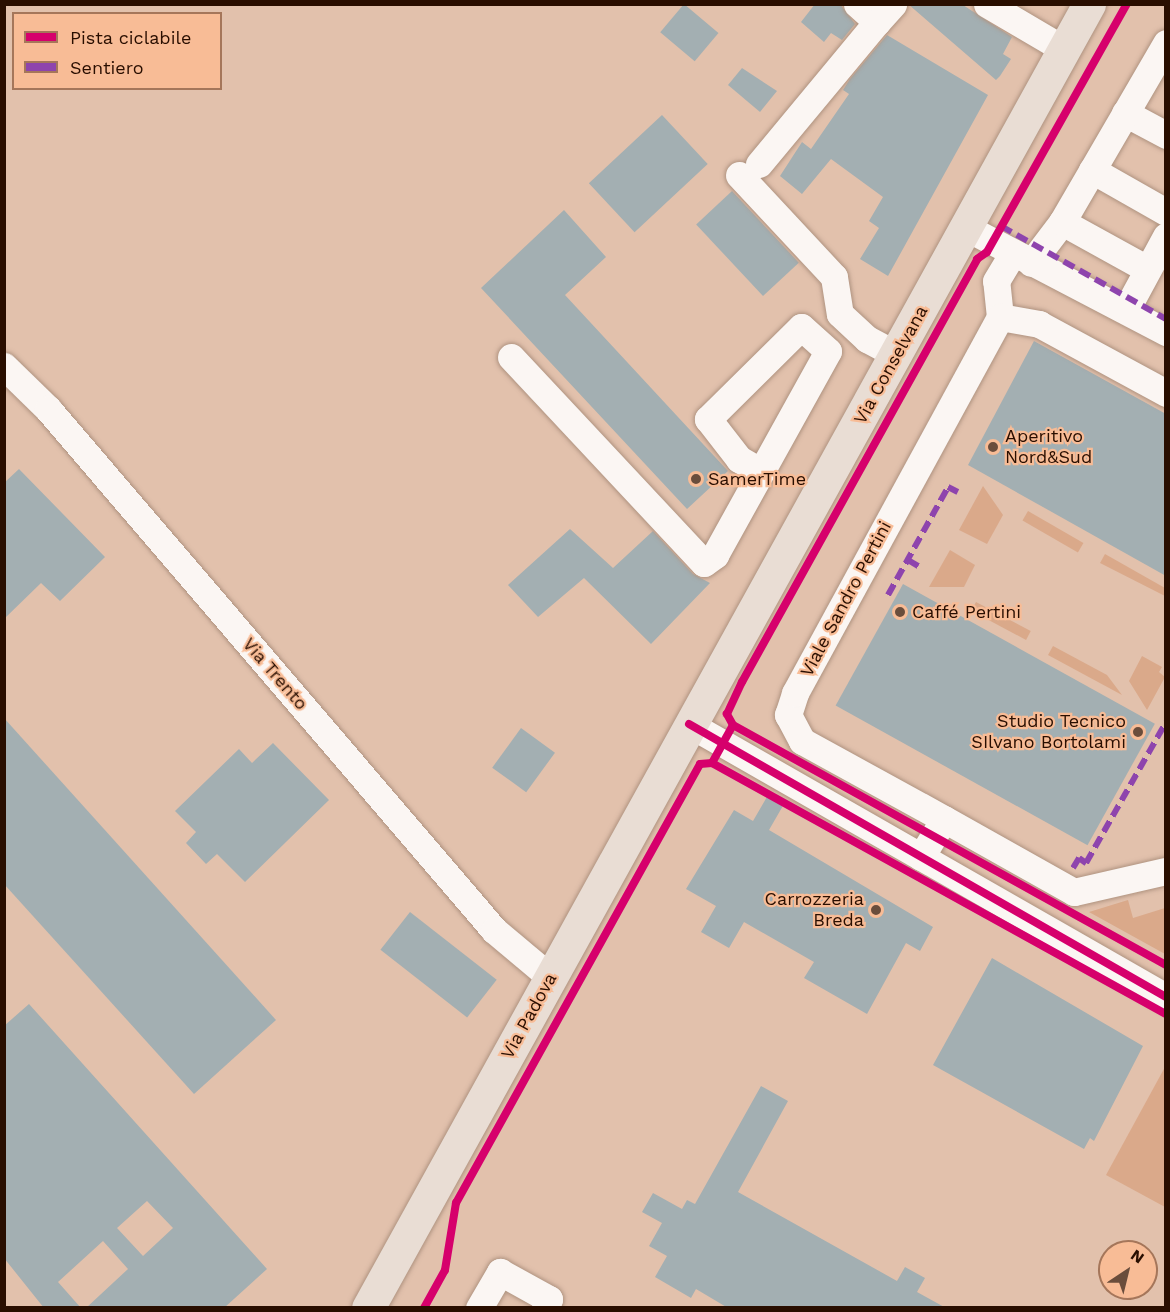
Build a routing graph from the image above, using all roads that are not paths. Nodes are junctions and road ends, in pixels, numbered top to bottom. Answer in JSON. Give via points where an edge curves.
{"nodes":[{"id":1,"x":987,"y":4,"type":"edge"},
{"id":2,"x":1089,"y":4,"type":"edge"},
{"id":3,"x":875,"y":10,"type":"edge"},
{"id":4,"x":1065,"y":50,"type":"junction"},
{"id":5,"x":1162,"y":56,"type":"edge"},
{"id":6,"x":1125,"y":113,"type":"junction"},
{"id":7,"x":1166,"y":135,"type":"edge"},
{"id":8,"x":1092,"y":170,"type":"junction"},
{"id":9,"x":1166,"y":212,"type":"edge"},
{"id":10,"x":968,"y":228,"type":"junction"},
{"id":11,"x":1166,"y":236,"type":"edge"},
{"id":12,"x":1040,"y":245,"type":"junction"},
{"id":13,"x":1137,"y":274,"type":"junction"},
{"id":14,"x":1126,"y":310,"type":"junction"},
{"id":15,"x":840,"y":314,"type":"junction"},
{"id":16,"x":1000,"y":317,"type":"junction"},
{"id":17,"x":1166,"y":332,"type":"edge"},
{"id":18,"x":819,"y":340,"type":"junction"},
{"id":19,"x":897,"y":355,"type":"junction"},
{"id":20,"x":511,"y":357,"type":"dead end"},
{"id":21,"x":4,"y":366,"type":"edge"},
{"id":22,"x":1166,"y":393,"type":"edge"},
{"id":23,"x":760,"y":471,"type":"junction"},
{"id":24,"x":689,"y":724,"type":"junction"},
{"id":25,"x":944,"y":819,"type":"junction"},
{"id":26,"x":921,"y":857,"type":"junction"},
{"id":27,"x":1166,"y":871,"type":"edge"},
{"id":28,"x":550,"y":977,"type":"junction"},
{"id":29,"x":1166,"y":997,"type":"edge"},
{"id":30,"x":368,"y":1308,"type":"edge"},
{"id":31,"x":479,"y":1308,"type":"edge"},
{"id":32,"x":545,"y":1308,"type":"edge"}],
"edges":[{"from":1,"to":4,"type":"street"},
{"from":2,"to":4,"type":"main road","name":"Via Conselvana"},
{"from":3,"to":15,"type":"street","via":[[749,169],[834,277]]},
{"from":4,"to":10,"type":"main road","name":"Via Conselvana"},
{"from":5,"to":6,"type":"street"},
{"from":6,"to":7,"type":"street"},
{"from":6,"to":8,"type":"street"},
{"from":8,"to":9,"type":"street"},
{"from":8,"to":12,"type":"street"},
{"from":10,"to":12,"type":"street"},
{"from":10,"to":19,"type":"main road","name":"Via Conselvana"},
{"from":11,"to":13,"type":"street"},
{"from":12,"to":13,"type":"street"},
{"from":12,"to":14,"type":"street","via":[[1109,307]]},
{"from":12,"to":16,"type":"street","via":[[996,281]]},
{"from":13,"to":14,"type":"street"},
{"from":14,"to":17,"type":"street"},
{"from":15,"to":18,"type":"street"},
{"from":15,"to":19,"type":"street","via":[[867,339]]},
{"from":16,"to":22,"type":"street","via":[[1039,324]]},
{"from":16,"to":25,"type":"street","name":"Viale Sandro Pertini","via":[[788,715],[802,741]]},
{"from":18,"to":23,"type":"street","via":[[828,351]]},
{"from":18,"to":23,"type":"street","via":[[801,327],[708,419],[739,459]]},
{"from":19,"to":24,"type":"main road","name":"Via Conselvana"},
{"from":20,"to":23,"type":"street","via":[[704,563],[715,555]]},
{"from":21,"to":28,"type":"street","name":"Via Trento","via":[[48,409],[494,930]]},
{"from":24,"to":26,"type":"street"},
{"from":24,"to":28,"type":"main road","name":"Via Padova"},
{"from":25,"to":26,"type":"street"},
{"from":25,"to":27,"type":"street","name":"Viale Sandro Pertini","via":[[1074,892]]},
{"from":26,"to":29,"type":"street"},
{"from":28,"to":30,"type":"main road","name":"Via Padova"},
{"from":31,"to":32,"type":"street","via":[[500,1272],[549,1299]]}]}
